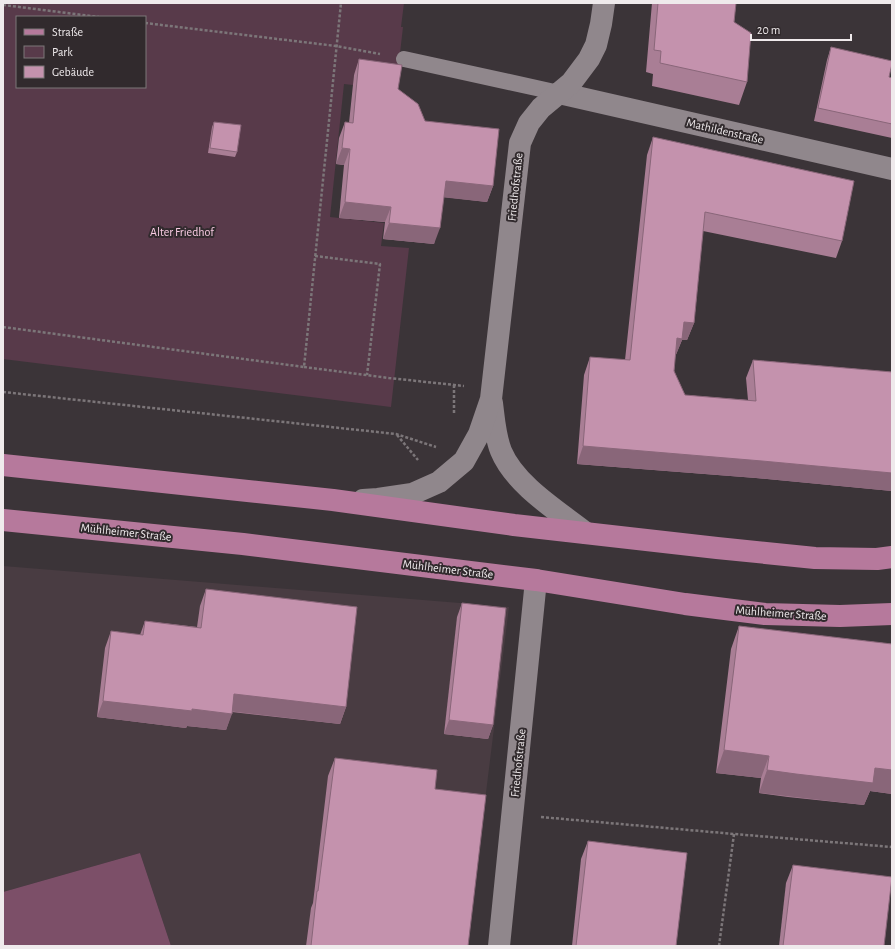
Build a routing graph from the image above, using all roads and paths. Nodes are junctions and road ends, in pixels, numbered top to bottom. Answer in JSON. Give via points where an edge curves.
{"nodes":[{"id":1,"x":341,"y":3,"type":"edge"},
{"id":2,"x":604,"y":3,"type":"edge"},
{"id":3,"x":3,"y":5,"type":"edge"},
{"id":4,"x":91,"y":16,"type":"edge"},
{"id":5,"x":146,"y":23,"type":"edge"},
{"id":6,"x":336,"y":46,"type":"junction"},
{"id":7,"x":404,"y":59,"type":"joint"},
{"id":8,"x":559,"y":93,"type":"junction"},
{"id":9,"x":892,"y":169,"type":"edge"},
{"id":10,"x":315,"y":256,"type":"junction"},
{"id":11,"x":3,"y":327,"type":"edge"},
{"id":12,"x":304,"y":367,"type":"junction"},
{"id":13,"x":367,"y":375,"type":"junction"},
{"id":14,"x":454,"y":385,"type":"dead end"},
{"id":15,"x":3,"y":392,"type":"edge"},
{"id":16,"x":491,"y":399,"type":"junction"},
{"id":17,"x":440,"y":448,"type":"dead end"},
{"id":18,"x":3,"y":465,"type":"edge"},
{"id":19,"x":333,"y":500,"type":"junction"},
{"id":20,"x":3,"y":520,"type":"edge"},
{"id":21,"x":586,"y":533,"type":"junction"},
{"id":22,"x":892,"y":557,"type":"edge"},
{"id":23,"x":536,"y":580,"type":"junction"},
{"id":24,"x":892,"y":614,"type":"edge"},
{"id":25,"x":513,"y":815,"type":"junction"},
{"id":26,"x":734,"y":834,"type":"junction"},
{"id":27,"x":892,"y":847,"type":"edge"},
{"id":28,"x":500,"y":946,"type":"edge"},
{"id":29,"x":719,"y":946,"type":"edge"}],
"edges":[{"from":1,"to":6,"type":"path"},
{"from":2,"to":8,"type":"street","name":"Friedhofstraße","via":[[596,45],[590,59],[571,83]]},
{"from":3,"to":4,"type":"path"},
{"from":5,"to":6,"type":"path"},
{"from":6,"to":7,"type":"path"},
{"from":6,"to":10,"type":"path"},
{"from":7,"to":8,"type":"lane"},
{"from":8,"to":9,"type":"street","name":"Mathildenstraße"},
{"from":8,"to":16,"type":"street","name":"Friedhofstraße","via":[[541,108],[529,123],[520,144]]},
{"from":10,"to":12,"type":"path"},
{"from":10,"to":13,"type":"path","via":[[380,264]]},
{"from":11,"to":12,"type":"path"},
{"from":12,"to":13,"type":"path"},
{"from":13,"to":14,"type":"path"},
{"from":15,"to":17,"type":"path","via":[[396,434]]},
{"from":16,"to":19,"type":"street","name":"Friedhofstraße","via":[[479,434],[464,461],[439,482],[412,494],[378,499]]},
{"from":16,"to":21,"type":"street","name":"Friedhofstraße","via":[[501,452],[511,468],[538,496]]},
{"from":18,"to":19,"type":"main road"},
{"from":19,"to":21,"type":"main road"},
{"from":20,"to":23,"type":"main road","name":"Mühlheimer Straße","via":[[243,544]]},
{"from":21,"to":22,"type":"main road","via":[[815,558]]},
{"from":23,"to":24,"type":"main road","name":"Mühlheimer Straße","via":[[765,614]]},
{"from":23,"to":25,"type":"street","name":"Friedhofstraße"},
{"from":25,"to":26,"type":"path"},
{"from":25,"to":28,"type":"street","name":"Friedhofstraße"},
{"from":26,"to":27,"type":"path"},
{"from":26,"to":29,"type":"path"}]}
